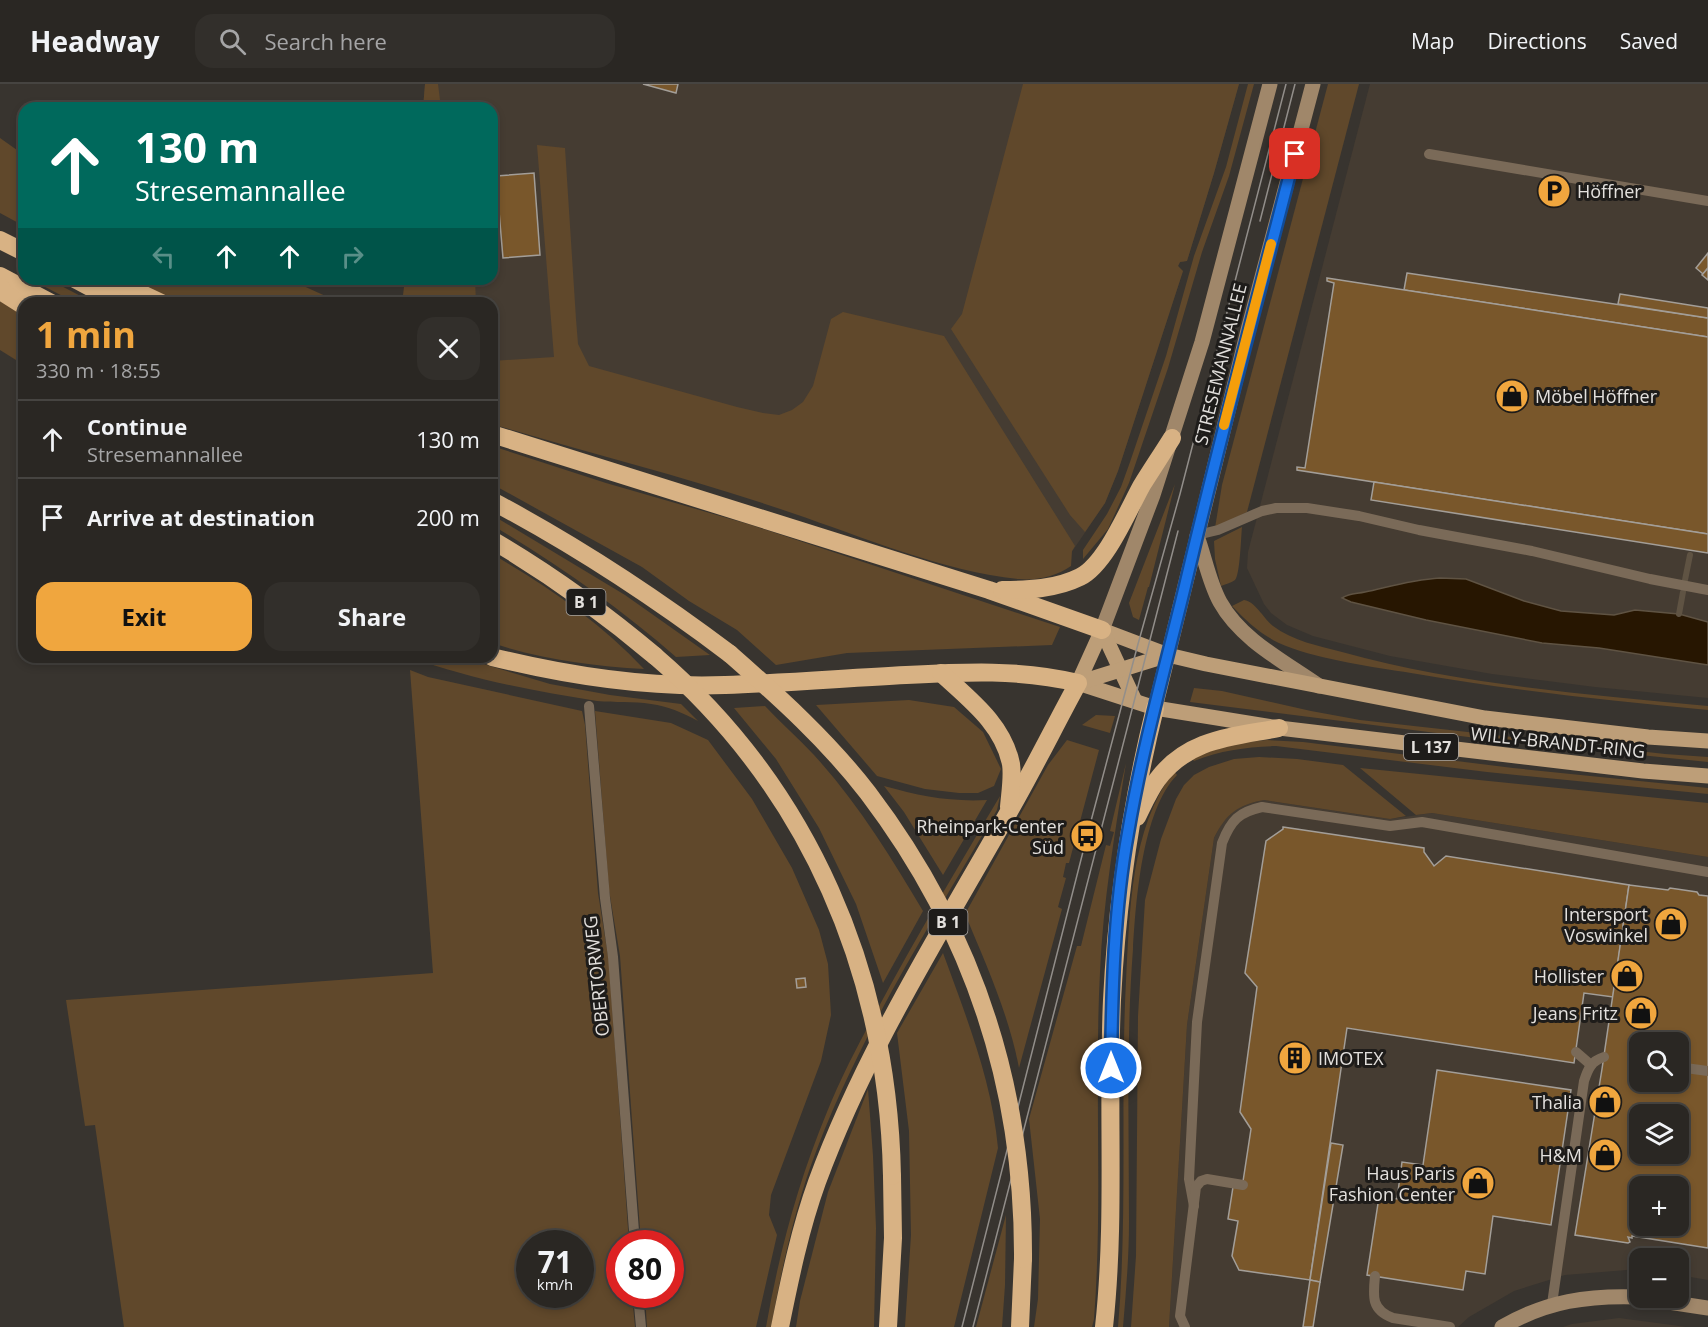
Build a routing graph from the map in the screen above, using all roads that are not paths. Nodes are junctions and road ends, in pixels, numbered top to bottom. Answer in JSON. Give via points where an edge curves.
{"nodes":[{"id":1,"x":1270,"y":84,"type":"edge"},
{"id":2,"x":1313,"y":84,"type":"edge"},
{"id":3,"x":1429,"y":154,"type":"dead end"},
{"id":4,"x":1708,"y":201,"type":"edge"},
{"id":5,"x":0,"y":240,"type":"edge"},
{"id":6,"x":18,"y":249,"type":"edge"},
{"id":7,"x":0,"y":276,"type":"edge"},
{"id":8,"x":86,"y":285,"type":"edge"},
{"id":9,"x":122,"y":285,"type":"edge"},
{"id":10,"x":0,"y":287,"type":"edge"},
{"id":11,"x":40,"y":297,"type":"edge"},
{"id":12,"x":109,"y":297,"type":"edge"},
{"id":13,"x":148,"y":297,"type":"edge"},
{"id":14,"x":18,"y":302,"type":"edge"},
{"id":15,"x":498,"y":436,"type":"edge"},
{"id":16,"x":1172,"y":438,"type":"junction"},
{"id":17,"x":498,"y":504,"type":"edge"},
{"id":18,"x":1197,"y":535,"type":"junction"},
{"id":19,"x":498,"y":544,"type":"edge"},
{"id":20,"x":989,"y":590,"type":"junction"},
{"id":21,"x":1708,"y":590,"type":"edge"},
{"id":22,"x":1102,"y":630,"type":"junction"},
{"id":23,"x":1168,"y":655,"type":"junction"},
{"id":24,"x":498,"y":658,"type":"edge"},
{"id":25,"x":1120,"y":670,"type":"junction"},
{"id":26,"x":941,"y":673,"type":"junction"},
{"id":27,"x":1078,"y":683,"type":"junction"},
{"id":28,"x":1322,"y":688,"type":"junction"},
{"id":29,"x":1135,"y":701,"type":"junction"},
{"id":30,"x":589,"y":706,"type":"dead end"},
{"id":31,"x":1155,"y":708,"type":"junction"},
{"id":32,"x":1279,"y":728,"type":"junction"},
{"id":33,"x":1708,"y":741,"type":"edge"},
{"id":34,"x":1708,"y":776,"type":"edge"},
{"id":35,"x":1008,"y":813,"type":"junction"},
{"id":36,"x":1127,"y":834,"type":"junction"},
{"id":37,"x":1708,"y":872,"type":"edge"},
{"id":38,"x":1576,"y":1052,"type":"dead end"},
{"id":39,"x":1604,"y":1057,"type":"dead end"},
{"id":40,"x":1591,"y":1065,"type":"junction"},
{"id":41,"x":1689,"y":1068,"type":"edge"},
{"id":42,"x":1708,"y":1071,"type":"edge"},
{"id":43,"x":1243,"y":1185,"type":"dead end"},
{"id":44,"x":1194,"y":1206,"type":"junction"},
{"id":45,"x":634,"y":1230,"type":"edge"},
{"id":46,"x":1375,"y":1276,"type":"dead end"},
{"id":47,"x":1629,"y":1297,"type":"edge"},
{"id":48,"x":1551,"y":1304,"type":"junction"},
{"id":49,"x":1689,"y":1305,"type":"edge"},
{"id":50,"x":639,"y":1308,"type":"edge"},
{"id":51,"x":1708,"y":1308,"type":"edge"},
{"id":52,"x":641,"y":1327,"type":"edge"},
{"id":53,"x":780,"y":1327,"type":"edge"},
{"id":54,"x":888,"y":1327,"type":"edge"},
{"id":55,"x":1020,"y":1327,"type":"edge"},
{"id":56,"x":1104,"y":1327,"type":"edge"},
{"id":57,"x":1185,"y":1327,"type":"edge"},
{"id":58,"x":1450,"y":1327,"type":"edge"},
{"id":59,"x":1502,"y":1327,"type":"edge"}],
"edges":[{"from":1,"to":16,"type":"main road","name":"STRESEMANNALLEE","via":[[1202,342]]},
{"from":2,"to":18,"type":"main road","name":"STRESEMANNALLEE"},
{"from":3,"to":4,"type":"lane"},
{"from":5,"to":6,"type":"highway"},
{"from":7,"to":11,"type":"highway"},
{"from":8,"to":12,"type":"highway"},
{"from":9,"to":13,"type":"highway"},
{"from":10,"to":14,"type":"highway"},
{"from":15,"to":20,"type":"highway"},
{"from":16,"to":20,"type":"highway","via":[[1118,532],[1082,576],[1028,590]]},
{"from":16,"to":22,"type":"main road","name":"STRESEMANNALLEE"},
{"from":17,"to":55,"type":"highway","number":"B 1","bridge":true,"via":[[610,568],[730,654],[785,702],[867,792],[927,882],[976,986],[1006,1085],[1021,1180]]},
{"from":18,"to":21,"type":"lane","via":[[1262,511],[1307,508]]},
{"from":18,"to":23,"type":"main road","name":"STRESEMANNALLEE"},
{"from":18,"to":28,"type":"main road","via":[[1211,583],[1231,619]]},
{"from":19,"to":54,"type":"highway","number":"B 1","bridge":true,"via":[[626,632],[704,701],[760,768],[810,847],[833,893],[869,996],[887,1099],[893,1238]]},
{"from":20,"to":22,"type":"highway"},
{"from":22,"to":23,"type":"main road","number":"L 137"},
{"from":22,"to":25,"type":"main road"},
{"from":22,"to":27,"type":"main road","name":"STRESEMANNALLEE"},
{"from":23,"to":25,"type":"main road"},
{"from":23,"to":28,"type":"main road","name":"WILLY-BRANDT-RING","number":"L 137"},
{"from":23,"to":31,"type":"main road","name":"STRESEMANNALLEE"},
{"from":24,"to":26,"type":"highway","via":[[597,679],[661,684],[724,686]]},
{"from":25,"to":27,"type":"main road"},
{"from":25,"to":29,"type":"main road"},
{"from":26,"to":27,"type":"highway","via":[[1034,674]]},
{"from":26,"to":35,"type":"highway","via":[[988,716],[1004,742],[1011,766]]},
{"from":27,"to":29,"type":"main road","number":"L 137"},
{"from":27,"to":35,"type":"highway"},
{"from":28,"to":33,"type":"main road","name":"WILLY-BRANDT-RING","number":"L 137","via":[[1485,718]]},
{"from":29,"to":31,"type":"main road","number":"L 137"},
{"from":30,"to":45,"type":"lane","name":"OBERTORWEG"},
{"from":31,"to":32,"type":"main road","name":"WILLY-BRANDT-RING","number":"L 137"},
{"from":31,"to":36,"type":"highway"},
{"from":32,"to":34,"type":"main road","name":"WILLY-BRANDT-RING","number":"L 137"},
{"from":32,"to":36,"type":"highway","via":[[1196,746],[1177,758],[1156,781]]},
{"from":35,"to":53,"type":"highway","via":[[912,979],[860,1080],[816,1184]]},
{"from":36,"to":56,"type":"highway","via":[[1112,1001],[1109,1278]]},
{"from":37,"to":44,"type":"lane","via":[[1422,822],[1390,826],[1263,807],[1237,817],[1222,843],[1197,1022],[1189,1179]]},
{"from":38,"to":40,"type":"lane"},
{"from":39,"to":40,"type":"lane"},
{"from":40,"to":48,"type":"lane","via":[[1584,1081]]},
{"from":41,"to":42,"type":"lane"},
{"from":43,"to":44,"type":"lane","via":[[1201,1181],[1196,1187]]},
{"from":44,"to":57,"type":"lane","via":[[1180,1316]]},
{"from":46,"to":58,"type":"lane","via":[[1373,1296],[1384,1314]]},
{"from":47,"to":48,"type":"main road"},
{"from":48,"to":59,"type":"main road"},
{"from":49,"to":51,"type":"main road"},
{"from":50,"to":52,"type":"lane"}]}
